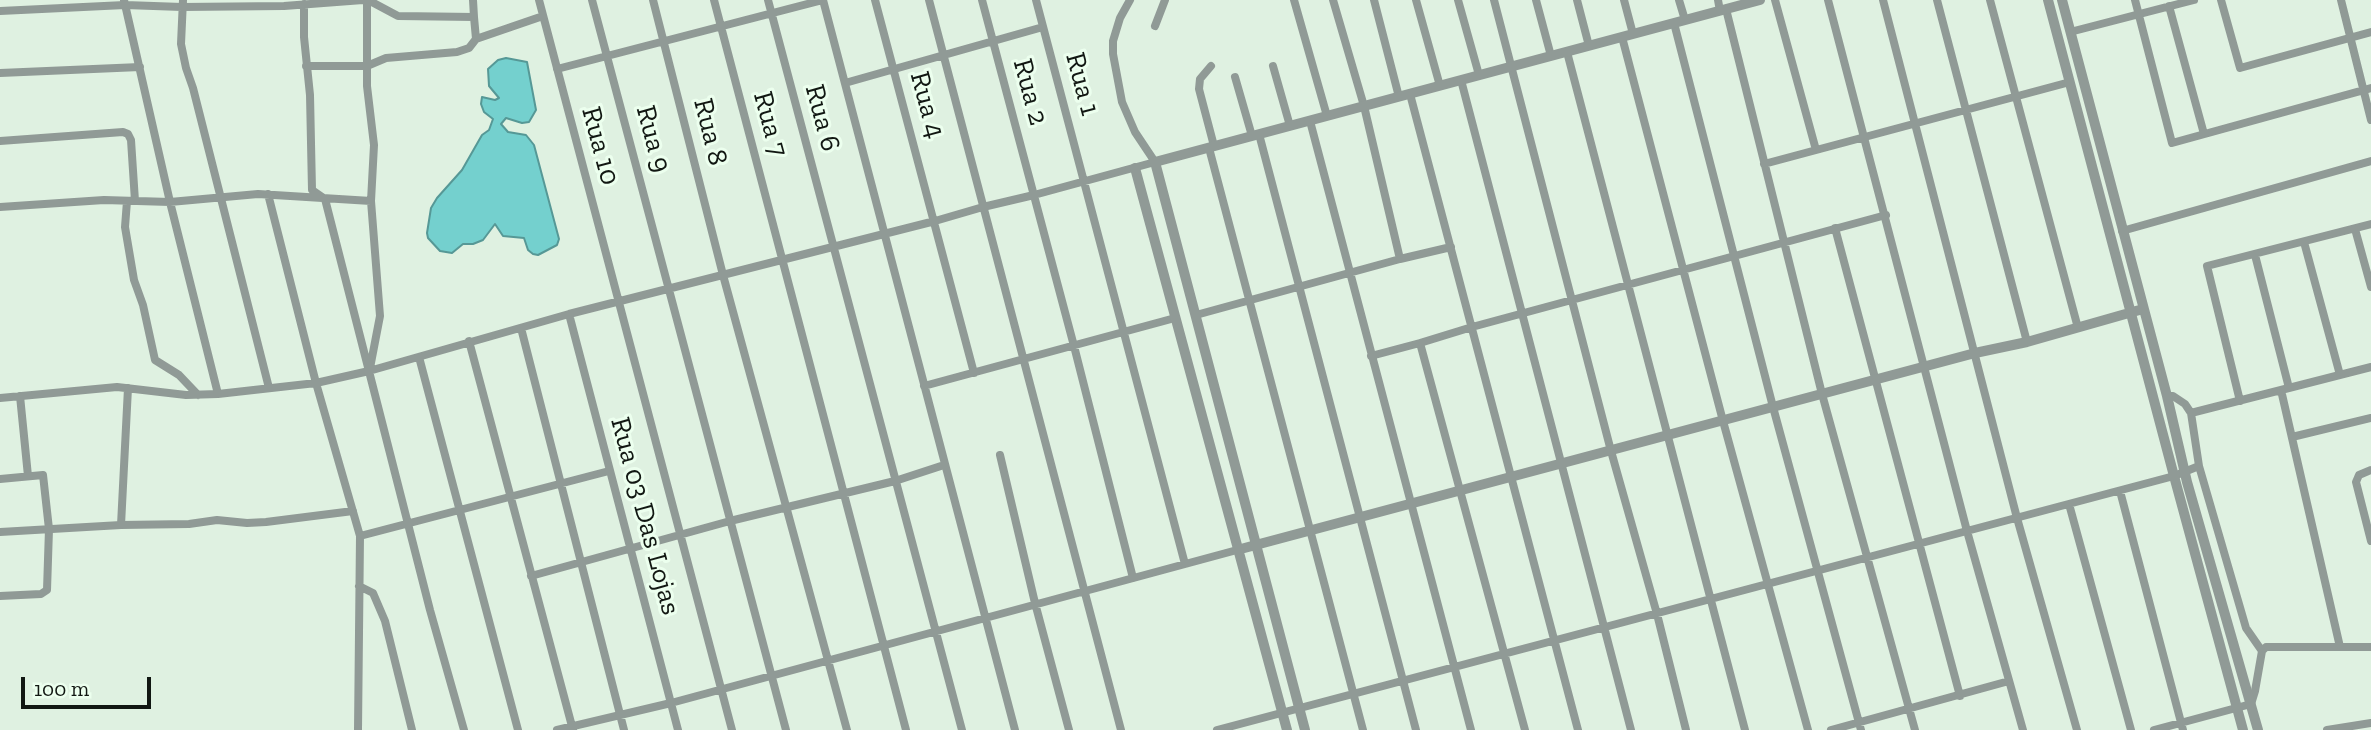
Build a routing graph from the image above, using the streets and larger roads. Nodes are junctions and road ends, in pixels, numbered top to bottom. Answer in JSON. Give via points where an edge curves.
{"nodes":[{"id":1,"x":366,"y":0,"type":"edge"},
{"id":2,"x":473,"y":0,"type":"edge"},
{"id":3,"x":539,"y":0,"type":"edge"},
{"id":4,"x":592,"y":0,"type":"edge"},
{"id":5,"x":653,"y":0,"type":"edge"},
{"id":6,"x":714,"y":0,"type":"edge"},
{"id":7,"x":768,"y":0,"type":"edge"},
{"id":8,"x":823,"y":0,"type":"edge"},
{"id":9,"x":875,"y":0,"type":"edge"},
{"id":10,"x":929,"y":0,"type":"edge"},
{"id":11,"x":982,"y":0,"type":"edge"},
{"id":12,"x":1036,"y":0,"type":"edge"},
{"id":13,"x":1130,"y":0,"type":"edge"},
{"id":14,"x":1165,"y":0,"type":"edge"},
{"id":15,"x":1294,"y":0,"type":"edge"},
{"id":16,"x":1333,"y":0,"type":"edge"},
{"id":17,"x":1374,"y":0,"type":"edge"},
{"id":18,"x":1416,"y":0,"type":"edge"},
{"id":19,"x":1458,"y":0,"type":"edge"},
{"id":20,"x":1494,"y":0,"type":"edge"},
{"id":21,"x":1536,"y":0,"type":"edge"},
{"id":22,"x":1577,"y":0,"type":"edge"},
{"id":23,"x":1624,"y":0,"type":"edge"},
{"id":24,"x":1679,"y":0,"type":"edge"},
{"id":25,"x":1759,"y":0,"type":"edge"},
{"id":26,"x":1775,"y":0,"type":"edge"},
{"id":27,"x":1828,"y":0,"type":"edge"},
{"id":28,"x":1882,"y":0,"type":"edge"},
{"id":29,"x":1937,"y":0,"type":"edge"},
{"id":30,"x":1990,"y":0,"type":"edge"},
{"id":31,"x":2048,"y":0,"type":"edge"},
{"id":32,"x":2062,"y":0,"type":"edge"},
{"id":33,"x":2135,"y":0,"type":"edge"},
{"id":34,"x":2194,"y":0,"type":"edge"},
{"id":35,"x":2221,"y":0,"type":"edge"},
{"id":36,"x":2341,"y":0,"type":"edge"},
{"id":37,"x":125,"y":2,"type":"edge"},
{"id":38,"x":183,"y":4,"type":"edge"},
{"id":39,"x":304,"y":4,"type":"junction"},
{"id":40,"x":1721,"y":6,"type":"edge"},
{"id":41,"x":2169,"y":6,"type":"junction"},
{"id":42,"x":0,"y":11,"type":"edge"},
{"id":43,"x":772,"y":14,"type":"junction"},
{"id":44,"x":2139,"y":14,"type":"junction"},
{"id":45,"x":543,"y":16,"type":"junction"},
{"id":46,"x":474,"y":17,"type":"junction"},
{"id":47,"x":1685,"y":20,"type":"junction"},
{"id":48,"x":1674,"y":23,"type":"junction"},
{"id":49,"x":1155,"y":26,"type":"dead end"},
{"id":50,"x":721,"y":27,"type":"junction"},
{"id":51,"x":1043,"y":27,"type":"junction"},
{"id":52,"x":2070,"y":32,"type":"junction"},
{"id":53,"x":2371,"y":32,"type":"edge"},
{"id":54,"x":1628,"y":35,"type":"junction"},
{"id":55,"x":2350,"y":37,"type":"junction"},
{"id":56,"x":475,"y":39,"type":"junction"},
{"id":57,"x":664,"y":40,"type":"junction"},
{"id":58,"x":993,"y":41,"type":"junction"},
{"id":59,"x":1589,"y":46,"type":"junction"},
{"id":60,"x":1567,"y":52,"type":"junction"},
{"id":61,"x":943,"y":54,"type":"junction"},
{"id":62,"x":607,"y":55,"type":"junction"},
{"id":63,"x":1551,"y":56,"type":"junction"},
{"id":64,"x":306,"y":66,"type":"junction"},
{"id":65,"x":366,"y":66,"type":"junction"},
{"id":66,"x":1211,"y":66,"type":"dead end"},
{"id":67,"x":1273,"y":66,"type":"dead end"},
{"id":68,"x":1511,"y":66,"type":"junction"},
{"id":69,"x":140,"y":67,"type":"junction"},
{"id":70,"x":557,"y":69,"type":"junction"},
{"id":71,"x":893,"y":69,"type":"junction"},
{"id":72,"x":0,"y":73,"type":"edge"},
{"id":73,"x":1479,"y":75,"type":"junction"},
{"id":74,"x":1235,"y":77,"type":"dead end"},
{"id":75,"x":1461,"y":80,"type":"junction"},
{"id":76,"x":2070,"y":82,"type":"junction"},
{"id":77,"x":845,"y":83,"type":"junction"},
{"id":78,"x":1440,"y":86,"type":"junction"},
{"id":79,"x":2367,"y":89,"type":"edge"},
{"id":80,"x":1410,"y":94,"type":"junction"},
{"id":81,"x":1399,"y":97,"type":"junction"},
{"id":82,"x":2017,"y":97,"type":"junction"},
{"id":83,"x":1364,"y":106,"type":"junction"},
{"id":84,"x":1966,"y":110,"type":"junction"},
{"id":85,"x":1327,"y":116,"type":"junction"},
{"id":86,"x":2371,"y":120,"type":"edge"},
{"id":87,"x":1310,"y":121,"type":"junction"},
{"id":88,"x":1916,"y":123,"type":"junction"},
{"id":89,"x":1290,"y":126,"type":"junction"},
{"id":90,"x":2204,"y":134,"type":"junction"},
{"id":91,"x":1255,"y":135,"type":"junction"},
{"id":92,"x":1864,"y":137,"type":"junction"},
{"id":93,"x":0,"y":141,"type":"edge"},
{"id":94,"x":1212,"y":147,"type":"junction"},
{"id":95,"x":1816,"y":150,"type":"junction"},
{"id":96,"x":2371,"y":161,"type":"edge"},
{"id":97,"x":1155,"y":162,"type":"junction"},
{"id":98,"x":1764,"y":164,"type":"junction"},
{"id":99,"x":1135,"y":168,"type":"junction"},
{"id":100,"x":1085,"y":180,"type":"junction"},
{"id":101,"x":268,"y":194,"type":"junction"},
{"id":102,"x":1034,"y":195,"type":"junction"},
{"id":103,"x":220,"y":196,"type":"junction"},
{"id":104,"x":325,"y":198,"type":"junction"},
{"id":105,"x":131,"y":201,"type":"junction"},
{"id":106,"x":371,"y":201,"type":"junction"},
{"id":107,"x":170,"y":202,"type":"junction"},
{"id":108,"x":983,"y":206,"type":"junction"},
{"id":109,"x":0,"y":207,"type":"edge"},
{"id":110,"x":1886,"y":215,"type":"junction"},
{"id":111,"x":935,"y":222,"type":"junction"},
{"id":112,"x":2371,"y":224,"type":"edge"},
{"id":113,"x":1835,"y":228,"type":"junction"},
{"id":114,"x":2355,"y":229,"type":"junction"},
{"id":115,"x":2122,"y":230,"type":"junction"},
{"id":116,"x":884,"y":233,"type":"junction"},
{"id":117,"x":2304,"y":242,"type":"junction"},
{"id":118,"x":1784,"y":243,"type":"junction"},
{"id":119,"x":833,"y":247,"type":"junction"},
{"id":120,"x":1451,"y":247,"type":"junction"},
{"id":121,"x":2255,"y":255,"type":"junction"},
{"id":122,"x":1735,"y":256,"type":"junction"},
{"id":123,"x":1401,"y":259,"type":"junction"},
{"id":124,"x":782,"y":260,"type":"junction"},
{"id":125,"x":1684,"y":270,"type":"junction"},
{"id":126,"x":1350,"y":273,"type":"junction"},
{"id":127,"x":723,"y":275,"type":"junction"},
{"id":128,"x":1629,"y":286,"type":"junction"},
{"id":129,"x":1299,"y":287,"type":"junction"},
{"id":130,"x":2371,"y":287,"type":"edge"},
{"id":131,"x":670,"y":289,"type":"junction"},
{"id":132,"x":1250,"y":301,"type":"junction"},
{"id":133,"x":1573,"y":301,"type":"junction"},
{"id":134,"x":618,"y":302,"type":"junction"},
{"id":135,"x":2143,"y":309,"type":"junction"},
{"id":136,"x":2130,"y":312,"type":"junction"},
{"id":137,"x":569,"y":314,"type":"junction"},
{"id":138,"x":1522,"y":314,"type":"junction"},
{"id":139,"x":1195,"y":315,"type":"junction"},
{"id":140,"x":1175,"y":318,"type":"junction"},
{"id":141,"x":1472,"y":327,"type":"junction"},
{"id":142,"x":521,"y":328,"type":"junction"},
{"id":143,"x":2078,"y":328,"type":"junction"},
{"id":144,"x":1124,"y":331,"type":"junction"},
{"id":145,"x":469,"y":341,"type":"junction"},
{"id":146,"x":2027,"y":342,"type":"junction"},
{"id":147,"x":1420,"y":343,"type":"junction"},
{"id":148,"x":1074,"y":346,"type":"junction"},
{"id":149,"x":1975,"y":354,"type":"junction"},
{"id":150,"x":1371,"y":356,"type":"junction"},
{"id":151,"x":419,"y":357,"type":"junction"},
{"id":152,"x":1023,"y":359,"type":"junction"},
{"id":153,"x":1925,"y":367,"type":"junction"},
{"id":154,"x":2371,"y":367,"type":"edge"},
{"id":155,"x":369,"y":371,"type":"junction"},
{"id":156,"x":974,"y":373,"type":"junction"},
{"id":157,"x":2340,"y":375,"type":"junction"},
{"id":158,"x":1875,"y":380,"type":"junction"},
{"id":159,"x":316,"y":383,"type":"junction"},
{"id":160,"x":924,"y":386,"type":"junction"},
{"id":161,"x":128,"y":388,"type":"junction"},
{"id":162,"x":269,"y":388,"type":"junction"},
{"id":163,"x":2285,"y":389,"type":"junction"},
{"id":164,"x":219,"y":394,"type":"junction"},
{"id":165,"x":1822,"y":394,"type":"junction"},
{"id":166,"x":198,"y":395,"type":"junction"},
{"id":167,"x":20,"y":396,"type":"junction"},
{"id":168,"x":2167,"y":396,"type":"junction"},
{"id":169,"x":0,"y":398,"type":"edge"},
{"id":170,"x":2240,"y":401,"type":"junction"},
{"id":171,"x":1773,"y":407,"type":"junction"},
{"id":172,"x":2191,"y":414,"type":"junction"},
{"id":173,"x":2371,"y":418,"type":"edge"},
{"id":174,"x":1723,"y":421,"type":"junction"},
{"id":175,"x":1668,"y":435,"type":"junction"},
{"id":176,"x":2292,"y":437,"type":"junction"},
{"id":177,"x":1611,"y":450,"type":"junction"},
{"id":178,"x":1000,"y":455,"type":"dead end"},
{"id":179,"x":1561,"y":464,"type":"junction"},
{"id":180,"x":944,"y":465,"type":"junction"},
{"id":181,"x":2199,"y":466,"type":"junction"},
{"id":182,"x":2371,"y":470,"type":"edge"},
{"id":183,"x":609,"y":471,"type":"junction"},
{"id":184,"x":2185,"y":472,"type":"junction"},
{"id":185,"x":27,"y":476,"type":"junction"},
{"id":186,"x":2174,"y":476,"type":"junction"},
{"id":187,"x":1511,"y":477,"type":"junction"},
{"id":188,"x":0,"y":479,"type":"edge"},
{"id":189,"x":895,"y":481,"type":"junction"},
{"id":190,"x":561,"y":484,"type":"junction"},
{"id":191,"x":1460,"y":491,"type":"junction"},
{"id":192,"x":2120,"y":491,"type":"junction"},
{"id":193,"x":843,"y":494,"type":"junction"},
{"id":194,"x":510,"y":496,"type":"junction"},
{"id":195,"x":1410,"y":504,"type":"junction"},
{"id":196,"x":2069,"y":504,"type":"junction"},
{"id":197,"x":787,"y":506,"type":"junction"},
{"id":198,"x":458,"y":509,"type":"junction"},
{"id":199,"x":353,"y":511,"type":"junction"},
{"id":200,"x":1359,"y":518,"type":"junction"},
{"id":201,"x":2017,"y":518,"type":"junction"},
{"id":202,"x":730,"y":521,"type":"junction"},
{"id":203,"x":409,"y":522,"type":"junction"},
{"id":204,"x":121,"y":525,"type":"junction"},
{"id":205,"x":49,"y":529,"type":"junction"},
{"id":206,"x":1311,"y":530,"type":"junction"},
{"id":207,"x":0,"y":531,"type":"edge"},
{"id":208,"x":1967,"y":531,"type":"junction"},
{"id":209,"x":680,"y":535,"type":"junction"},
{"id":210,"x":360,"y":536,"type":"junction"},
{"id":211,"x":2371,"y":541,"type":"edge"},
{"id":212,"x":1919,"y":543,"type":"junction"},
{"id":213,"x":1257,"y":545,"type":"junction"},
{"id":214,"x":631,"y":549,"type":"junction"},
{"id":215,"x":1237,"y":550,"type":"junction"},
{"id":216,"x":1868,"y":556,"type":"junction"},
{"id":217,"x":580,"y":563,"type":"junction"},
{"id":218,"x":1185,"y":564,"type":"junction"},
{"id":219,"x":1817,"y":571,"type":"junction"},
{"id":220,"x":531,"y":576,"type":"junction"},
{"id":221,"x":1133,"y":578,"type":"junction"},
{"id":222,"x":1769,"y":585,"type":"junction"},
{"id":223,"x":359,"y":586,"type":"junction"},
{"id":224,"x":1084,"y":590,"type":"junction"},
{"id":225,"x":0,"y":596,"type":"edge"},
{"id":226,"x":1709,"y":601,"type":"junction"},
{"id":227,"x":1035,"y":603,"type":"junction"},
{"id":228,"x":1657,"y":614,"type":"junction"},
{"id":229,"x":985,"y":618,"type":"junction"},
{"id":230,"x":1603,"y":628,"type":"junction"},
{"id":231,"x":936,"y":631,"type":"junction"},
{"id":232,"x":1554,"y":641,"type":"junction"},
{"id":233,"x":883,"y":645,"type":"junction"},
{"id":234,"x":2340,"y":647,"type":"junction"},
{"id":235,"x":2371,"y":647,"type":"edge"},
{"id":236,"x":2262,"y":650,"type":"junction"},
{"id":237,"x":1504,"y":654,"type":"junction"},
{"id":238,"x":827,"y":661,"type":"junction"},
{"id":239,"x":1454,"y":666,"type":"junction"},
{"id":240,"x":771,"y":675,"type":"junction"},
{"id":241,"x":1403,"y":681,"type":"junction"},
{"id":242,"x":2009,"y":681,"type":"junction"},
{"id":243,"x":721,"y":689,"type":"junction"},
{"id":244,"x":1353,"y":694,"type":"junction"},
{"id":245,"x":1959,"y":696,"type":"junction"},
{"id":246,"x":671,"y":703,"type":"junction"},
{"id":247,"x":2251,"y":704,"type":"junction"},
{"id":248,"x":1299,"y":708,"type":"junction"},
{"id":249,"x":2238,"y":708,"type":"junction"},
{"id":250,"x":1910,"y":710,"type":"junction"},
{"id":251,"x":1282,"y":712,"type":"junction"},
{"id":252,"x":620,"y":715,"type":"junction"},
{"id":253,"x":2371,"y":723,"type":"edge"},
{"id":254,"x":1860,"y":726,"type":"edge"},
{"id":255,"x":2182,"y":727,"type":"edge"},
{"id":256,"x":572,"y":728,"type":"edge"},
{"id":257,"x":1222,"y":729,"type":"edge"},
{"id":258,"x":358,"y":730,"type":"edge"},
{"id":259,"x":412,"y":730,"type":"edge"},
{"id":260,"x":464,"y":730,"type":"edge"},
{"id":261,"x":518,"y":730,"type":"edge"},
{"id":262,"x":557,"y":730,"type":"edge"},
{"id":263,"x":624,"y":730,"type":"edge"},
{"id":264,"x":678,"y":730,"type":"edge"},
{"id":265,"x":732,"y":730,"type":"edge"},
{"id":266,"x":786,"y":730,"type":"edge"},
{"id":267,"x":847,"y":730,"type":"edge"},
{"id":268,"x":906,"y":730,"type":"edge"},
{"id":269,"x":961,"y":730,"type":"edge"},
{"id":270,"x":1015,"y":730,"type":"edge"},
{"id":271,"x":1069,"y":730,"type":"edge"},
{"id":272,"x":1121,"y":730,"type":"edge"},
{"id":273,"x":1287,"y":730,"type":"edge"},
{"id":274,"x":1305,"y":730,"type":"edge"},
{"id":275,"x":1363,"y":730,"type":"edge"},
{"id":276,"x":1416,"y":730,"type":"edge"},
{"id":277,"x":1471,"y":730,"type":"edge"},
{"id":278,"x":1525,"y":730,"type":"edge"},
{"id":279,"x":1578,"y":730,"type":"edge"},
{"id":280,"x":1631,"y":730,"type":"edge"},
{"id":281,"x":1686,"y":730,"type":"edge"},
{"id":282,"x":1745,"y":730,"type":"edge"},
{"id":283,"x":1808,"y":730,"type":"edge"},
{"id":284,"x":1831,"y":730,"type":"edge"},
{"id":285,"x":1915,"y":730,"type":"edge"},
{"id":286,"x":2023,"y":730,"type":"edge"},
{"id":287,"x":2077,"y":730,"type":"edge"},
{"id":288,"x":2131,"y":730,"type":"edge"},
{"id":289,"x":2154,"y":730,"type":"edge"},
{"id":290,"x":2243,"y":730,"type":"edge"},
{"id":291,"x":2258,"y":730,"type":"edge"},
{"id":292,"x":2327,"y":730,"type":"edge"}],
"edges":[{"from":1,"to":39,"type":"street"},
{"from":1,"to":46,"type":"street","via":[[398,16]]},
{"from":1,"to":65,"type":"street"},
{"from":2,"to":46,"type":"street"},
{"from":3,"to":45,"type":"street","name":"Rua 10"},
{"from":4,"to":62,"type":"street","name":"Rua 9"},
{"from":5,"to":57,"type":"street","name":"Rua 8"},
{"from":6,"to":50,"type":"street","name":"Rua 7"},
{"from":7,"to":43,"type":"street","name":"Rua 6"},
{"from":8,"to":43,"type":"street"},
{"from":8,"to":77,"type":"street"},
{"from":9,"to":71,"type":"street","name":"Rua 4"},
{"from":10,"to":61,"type":"street"},
{"from":11,"to":58,"type":"street","name":"Rua 2"},
{"from":12,"to":51,"type":"street","name":"Rua 1"},
{"from":13,"to":97,"type":"street","via":[[1120,18],[1113,54],[1122,102]]},
{"from":14,"to":49,"type":"street"},
{"from":15,"to":85,"type":"street"},
{"from":16,"to":83,"type":"street"},
{"from":17,"to":81,"type":"street"},
{"from":18,"to":78,"type":"street"},
{"from":19,"to":73,"type":"street"},
{"from":20,"to":68,"type":"street"},
{"from":21,"to":63,"type":"street"},
{"from":22,"to":59,"type":"street"},
{"from":23,"to":54,"type":"street"},
{"from":24,"to":47,"type":"street"},
{"from":25,"to":40,"type":"street"},
{"from":26,"to":95,"type":"street"},
{"from":27,"to":92,"type":"street"},
{"from":28,"to":88,"type":"street"},
{"from":29,"to":84,"type":"street"},
{"from":30,"to":82,"type":"street"},
{"from":31,"to":76,"type":"street"},
{"from":32,"to":52,"type":"street"},
{"from":33,"to":44,"type":"street"},
{"from":34,"to":41,"type":"street"},
{"from":35,"to":55,"type":"street","via":[[2240,68]]},
{"from":36,"to":55,"type":"street"},
{"from":37,"to":38,"type":"street"},
{"from":37,"to":42,"type":"street"},
{"from":37,"to":69,"type":"street"},
{"from":38,"to":39,"type":"street"},
{"from":38,"to":103,"type":"street","via":[[181,44]]},
{"from":39,"to":64,"type":"street"},
{"from":40,"to":47,"type":"street"},
{"from":40,"to":98,"type":"street"},
{"from":41,"to":44,"type":"street"},
{"from":41,"to":90,"type":"street"},
{"from":43,"to":50,"type":"street"},
{"from":43,"to":119,"type":"street","name":"Rua 6"},
{"from":44,"to":52,"type":"street"},
{"from":44,"to":90,"type":"street","via":[[2172,143]]},
{"from":45,"to":56,"type":"street"},
{"from":45,"to":70,"type":"street","name":"Rua 10"},
{"from":46,"to":56,"type":"street"},
{"from":47,"to":48,"type":"street"},
{"from":48,"to":54,"type":"street"},
{"from":48,"to":122,"type":"street"},
{"from":50,"to":57,"type":"street"},
{"from":50,"to":124,"type":"street","name":"Rua 7"},
{"from":51,"to":58,"type":"street"},
{"from":51,"to":100,"type":"street","name":"Rua 1"},
{"from":52,"to":115,"type":"street"},
{"from":53,"to":55,"type":"street"},
{"from":54,"to":59,"type":"street"},
{"from":54,"to":125,"type":"street"},
{"from":55,"to":79,"type":"street"},
{"from":56,"to":65,"type":"street","via":[[469,48],[457,52],[386,58]]},
{"from":57,"to":62,"type":"street"},
{"from":57,"to":127,"type":"street","name":"Rua 8"},
{"from":58,"to":61,"type":"street"},
{"from":58,"to":102,"type":"street","name":"Rua 2"},
{"from":59,"to":60,"type":"street"},
{"from":60,"to":63,"type":"street"},
{"from":60,"to":128,"type":"street"},
{"from":61,"to":71,"type":"street"},
{"from":61,"to":108,"type":"street"},
{"from":62,"to":70,"type":"street"},
{"from":62,"to":131,"type":"street","name":"Rua 9"},
{"from":63,"to":68,"type":"street"},
{"from":64,"to":65,"type":"street"},
{"from":64,"to":104,"type":"street","via":[[312,190]]},
{"from":65,"to":106,"type":"street","via":[[374,145]]},
{"from":66,"to":94,"type":"street","via":[[1200,79],[1199,89]]},
{"from":67,"to":89,"type":"street"},
{"from":68,"to":73,"type":"street"},
{"from":68,"to":133,"type":"street"},
{"from":69,"to":72,"type":"street"},
{"from":69,"to":107,"type":"street"},
{"from":70,"to":134,"type":"street","name":"Rua 10"},
{"from":71,"to":77,"type":"street"},
{"from":71,"to":111,"type":"street","name":"Rua 4"},
{"from":73,"to":75,"type":"street"},
{"from":74,"to":91,"type":"street"},
{"from":75,"to":78,"type":"street"},
{"from":75,"to":138,"type":"street"},
{"from":76,"to":82,"type":"street"},
{"from":76,"to":136,"type":"street"},
{"from":77,"to":116,"type":"street"},
{"from":78,"to":80,"type":"street"},
{"from":79,"to":86,"type":"street"},
{"from":79,"to":90,"type":"street"},
{"from":80,"to":81,"type":"street"},
{"from":80,"to":120,"type":"street"},
{"from":81,"to":83,"type":"street"},
{"from":82,"to":84,"type":"street"},
{"from":82,"to":143,"type":"street"},
{"from":83,"to":85,"type":"street"},
{"from":83,"to":123,"type":"street"},
{"from":84,"to":88,"type":"street"},
{"from":84,"to":146,"type":"street"},
{"from":85,"to":87,"type":"street"},
{"from":87,"to":89,"type":"street"},
{"from":87,"to":126,"type":"street"},
{"from":88,"to":92,"type":"street"},
{"from":88,"to":149,"type":"street"},
{"from":89,"to":91,"type":"street"},
{"from":91,"to":94,"type":"street"},
{"from":91,"to":129,"type":"street"},
{"from":92,"to":95,"type":"street"},
{"from":92,"to":110,"type":"street"},
{"from":93,"to":105,"type":"street","via":[[128,134]]},
{"from":94,"to":97,"type":"street"},
{"from":94,"to":132,"type":"street"},
{"from":95,"to":98,"type":"street"},
{"from":96,"to":115,"type":"street"},
{"from":97,"to":99,"type":"street"},
{"from":97,"to":139,"type":"street"},
{"from":98,"to":118,"type":"street"},
{"from":99,"to":100,"type":"street"},
{"from":99,"to":140,"type":"street"},
{"from":100,"to":102,"type":"street"},
{"from":100,"to":144,"type":"street","name":"Rua 1"},
{"from":101,"to":103,"type":"street"},
{"from":101,"to":104,"type":"street"},
{"from":101,"to":159,"type":"street"},
{"from":102,"to":108,"type":"street"},
{"from":102,"to":148,"type":"street","name":"Rua 2"},
{"from":103,"to":107,"type":"street"},
{"from":103,"to":162,"type":"street"},
{"from":104,"to":106,"type":"street"},
{"from":104,"to":155,"type":"street"},
{"from":105,"to":107,"type":"street"},
{"from":105,"to":109,"type":"street"},
{"from":105,"to":166,"type":"street","via":[[125,227],[155,360],[179,375]]},
{"from":106,"to":155,"type":"street","via":[[380,316]]},
{"from":107,"to":164,"type":"street"},
{"from":108,"to":111,"type":"street"},
{"from":108,"to":152,"type":"street"},
{"from":110,"to":113,"type":"street"},
{"from":110,"to":153,"type":"street"},
{"from":111,"to":116,"type":"street"},
{"from":111,"to":156,"type":"street","name":"Rua 4"},
{"from":112,"to":114,"type":"street"},
{"from":113,"to":118,"type":"street"},
{"from":113,"to":158,"type":"street"},
{"from":114,"to":117,"type":"street"},
{"from":114,"to":130,"type":"street"},
{"from":115,"to":135,"type":"street"},
{"from":116,"to":119,"type":"street"},
{"from":116,"to":160,"type":"street"},
{"from":117,"to":121,"type":"street"},
{"from":117,"to":157,"type":"street"},
{"from":118,"to":122,"type":"street"},
{"from":118,"to":165,"type":"street"},
{"from":119,"to":124,"type":"street"},
{"from":119,"to":189,"type":"street","name":"Rua 6"},
{"from":120,"to":123,"type":"street"},
{"from":120,"to":141,"type":"street"},
{"from":121,"to":163,"type":"street"},
{"from":121,"to":170,"type":"street","via":[[2207,267]]},
{"from":122,"to":125,"type":"street"},
{"from":122,"to":171,"type":"street"},
{"from":123,"to":126,"type":"street"},
{"from":124,"to":127,"type":"street"},
{"from":124,"to":193,"type":"street","name":"Rua 7"},
{"from":125,"to":128,"type":"street"},
{"from":125,"to":174,"type":"street"},
{"from":126,"to":129,"type":"street"},
{"from":126,"to":150,"type":"street"},
{"from":127,"to":131,"type":"street"},
{"from":127,"to":197,"type":"street","name":"Rua 8"},
{"from":128,"to":133,"type":"street"},
{"from":128,"to":175,"type":"street"},
{"from":129,"to":132,"type":"street"},
{"from":129,"to":200,"type":"street"},
{"from":131,"to":134,"type":"street"},
{"from":131,"to":202,"type":"street","name":"Rua 9"},
{"from":132,"to":139,"type":"street"},
{"from":132,"to":206,"type":"street"},
{"from":133,"to":138,"type":"street"},
{"from":133,"to":177,"type":"street"},
{"from":134,"to":137,"type":"street"},
{"from":134,"to":209,"type":"street","name":"Rua 10"},
{"from":135,"to":136,"type":"street"},
{"from":135,"to":168,"type":"street"},
{"from":136,"to":143,"type":"street"},
{"from":136,"to":186,"type":"street"},
{"from":137,"to":142,"type":"street"},
{"from":137,"to":183,"type":"street","name":"Rua 03 Das Lojas"},
{"from":138,"to":141,"type":"street"},
{"from":138,"to":179,"type":"street"},
{"from":139,"to":213,"type":"street"},
{"from":140,"to":144,"type":"street"},
{"from":140,"to":215,"type":"street"},
{"from":141,"to":147,"type":"street"},
{"from":141,"to":187,"type":"street"},
{"from":142,"to":145,"type":"street"},
{"from":142,"to":190,"type":"street"},
{"from":143,"to":146,"type":"street"},
{"from":144,"to":148,"type":"street"},
{"from":144,"to":218,"type":"street","name":"Rua 1"},
{"from":145,"to":151,"type":"street"},
{"from":145,"to":194,"type":"street"},
{"from":146,"to":149,"type":"street"},
{"from":147,"to":150,"type":"street"},
{"from":147,"to":191,"type":"street"},
{"from":148,"to":152,"type":"street"},
{"from":148,"to":221,"type":"street","name":"Rua 2"},
{"from":149,"to":153,"type":"street"},
{"from":149,"to":201,"type":"street"},
{"from":150,"to":195,"type":"street"},
{"from":151,"to":155,"type":"street"},
{"from":151,"to":198,"type":"street"},
{"from":152,"to":156,"type":"street"},
{"from":152,"to":224,"type":"street"},
{"from":153,"to":158,"type":"street"},
{"from":153,"to":208,"type":"street"},
{"from":154,"to":157,"type":"street"},
{"from":155,"to":159,"type":"street"},
{"from":155,"to":203,"type":"street"},
{"from":156,"to":160,"type":"street"},
{"from":157,"to":163,"type":"street"},
{"from":158,"to":165,"type":"street"},
{"from":158,"to":212,"type":"street"},
{"from":159,"to":162,"type":"street"},
{"from":159,"to":199,"type":"street"},
{"from":160,"to":180,"type":"street"},
{"from":161,"to":166,"type":"street"},
{"from":161,"to":167,"type":"street"},
{"from":161,"to":204,"type":"street"},
{"from":162,"to":164,"type":"street"},
{"from":163,"to":170,"type":"street"},
{"from":163,"to":176,"type":"street"},
{"from":164,"to":166,"type":"street"},
{"from":165,"to":171,"type":"street"},
{"from":165,"to":216,"type":"street"},
{"from":167,"to":169,"type":"street"},
{"from":167,"to":185,"type":"street"},
{"from":168,"to":172,"type":"street","via":[[2185,404]]},
{"from":168,"to":184,"type":"street"},
{"from":170,"to":172,"type":"street"},
{"from":171,"to":174,"type":"street"},
{"from":171,"to":219,"type":"street"},
{"from":172,"to":181,"type":"street"},
{"from":173,"to":176,"type":"street"},
{"from":174,"to":175,"type":"street"},
{"from":174,"to":222,"type":"street"},
{"from":175,"to":177,"type":"street"},
{"from":175,"to":226,"type":"street"},
{"from":176,"to":234,"type":"street"},
{"from":177,"to":179,"type":"street"},
{"from":177,"to":228,"type":"street"},
{"from":178,"to":227,"type":"street"},
{"from":179,"to":187,"type":"street"},
{"from":179,"to":230,"type":"street"},
{"from":180,"to":189,"type":"street"},
{"from":180,"to":229,"type":"street"},
{"from":181,"to":184,"type":"street"},
{"from":181,"to":236,"type":"street","via":[[2246,628]]},
{"from":182,"to":211,"type":"street","via":[[2359,475],[2356,482]]},
{"from":183,"to":190,"type":"street"},
{"from":183,"to":214,"type":"street","name":"Rua 03 Das Lojas"},
{"from":184,"to":186,"type":"street"},
{"from":184,"to":247,"type":"street"},
{"from":185,"to":188,"type":"street"},
{"from":185,"to":205,"type":"street","via":[[44,477]]},
{"from":186,"to":192,"type":"street"},
{"from":186,"to":249,"type":"street"},
{"from":187,"to":191,"type":"street"},
{"from":187,"to":232,"type":"street"},
{"from":189,"to":193,"type":"street"},
{"from":189,"to":231,"type":"street","name":"Rua 6"},
{"from":190,"to":194,"type":"street"},
{"from":190,"to":217,"type":"street"},
{"from":191,"to":195,"type":"street"},
{"from":191,"to":237,"type":"street"},
{"from":192,"to":196,"type":"street"},
{"from":192,"to":255,"type":"street"},
{"from":193,"to":197,"type":"street"},
{"from":193,"to":233,"type":"street","name":"Rua 7"},
{"from":194,"to":198,"type":"street"},
{"from":194,"to":220,"type":"street"},
{"from":195,"to":200,"type":"street"},
{"from":195,"to":239,"type":"street"},
{"from":196,"to":201,"type":"street"},
{"from":196,"to":288,"type":"street"},
{"from":197,"to":202,"type":"street"},
{"from":197,"to":238,"type":"street","name":"Rua 8"},
{"from":198,"to":203,"type":"street"},
{"from":198,"to":261,"type":"street"},
{"from":199,"to":204,"type":"street","via":[[266,522]]},
{"from":199,"to":210,"type":"street"},
{"from":200,"to":206,"type":"street"},
{"from":200,"to":241,"type":"street"},
{"from":201,"to":208,"type":"street"},
{"from":201,"to":287,"type":"street"},
{"from":202,"to":209,"type":"street"},
{"from":202,"to":240,"type":"street","name":"Rua 9"},
{"from":203,"to":210,"type":"street"},
{"from":203,"to":260,"type":"street"},
{"from":204,"to":205,"type":"street"},
{"from":205,"to":207,"type":"street"},
{"from":205,"to":225,"type":"street","via":[[47,590]]},
{"from":206,"to":213,"type":"street"},
{"from":206,"to":244,"type":"street"},
{"from":208,"to":212,"type":"street"},
{"from":208,"to":242,"type":"street"},
{"from":209,"to":214,"type":"street"},
{"from":209,"to":243,"type":"street","name":"Rua 10"},
{"from":210,"to":223,"type":"street"},
{"from":212,"to":216,"type":"street"},
{"from":212,"to":245,"type":"street"},
{"from":213,"to":215,"type":"street"},
{"from":213,"to":248,"type":"street"},
{"from":214,"to":217,"type":"street"},
{"from":214,"to":246,"type":"street","name":"Rua 03 Das Lojas"},
{"from":215,"to":218,"type":"street"},
{"from":215,"to":251,"type":"street"},
{"from":216,"to":219,"type":"street"},
{"from":216,"to":250,"type":"street"},
{"from":217,"to":220,"type":"street"},
{"from":217,"to":252,"type":"street"},
{"from":218,"to":221,"type":"street"},
{"from":219,"to":222,"type":"street"},
{"from":219,"to":254,"type":"street"},
{"from":220,"to":256,"type":"street"},
{"from":221,"to":224,"type":"street"},
{"from":222,"to":226,"type":"street"},
{"from":222,"to":283,"type":"street"},
{"from":223,"to":258,"type":"street"},
{"from":223,"to":259,"type":"street","via":[[373,593],[385,621]]},
{"from":224,"to":227,"type":"street"},
{"from":224,"to":272,"type":"street"},
{"from":226,"to":228,"type":"street"},
{"from":226,"to":282,"type":"street"},
{"from":227,"to":229,"type":"street"},
{"from":227,"to":271,"type":"street"},
{"from":228,"to":230,"type":"street"},
{"from":228,"to":281,"type":"street"},
{"from":229,"to":231,"type":"street"},
{"from":229,"to":270,"type":"street"},
{"from":230,"to":232,"type":"street"},
{"from":230,"to":280,"type":"street"},
{"from":231,"to":233,"type":"street"},
{"from":231,"to":269,"type":"street","name":"Rua 6"},
{"from":232,"to":237,"type":"street"},
{"from":232,"to":279,"type":"street"},
{"from":233,"to":238,"type":"street"},
{"from":233,"to":268,"type":"street","name":"Rua 7"},
{"from":234,"to":235,"type":"street"},
{"from":234,"to":236,"type":"street"},
{"from":236,"to":247,"type":"street"},
{"from":237,"to":239,"type":"street"},
{"from":237,"to":278,"type":"street"},
{"from":238,"to":240,"type":"street"},
{"from":238,"to":267,"type":"street","name":"Rua 8"},
{"from":239,"to":241,"type":"street"},
{"from":239,"to":277,"type":"street"},
{"from":240,"to":243,"type":"street"},
{"from":240,"to":266,"type":"street","name":"Rua 9"},
{"from":241,"to":244,"type":"street"},
{"from":241,"to":276,"type":"street"},
{"from":242,"to":245,"type":"street"},
{"from":242,"to":286,"type":"street"},
{"from":243,"to":246,"type":"street"},
{"from":243,"to":265,"type":"street","name":"Rua 10"},
{"from":244,"to":248,"type":"street"},
{"from":244,"to":275,"type":"street"},
{"from":245,"to":250,"type":"street"},
{"from":246,"to":252,"type":"street"},
{"from":246,"to":264,"type":"street","name":"Rua 03 Das Lojas"},
{"from":247,"to":249,"type":"street"},
{"from":247,"to":291,"type":"street"},
{"from":248,"to":251,"type":"street"},
{"from":248,"to":274,"type":"street"},
{"from":249,"to":255,"type":"street"},
{"from":249,"to":290,"type":"street"},
{"from":250,"to":254,"type":"street"},
{"from":250,"to":285,"type":"street"},
{"from":251,"to":257,"type":"street"},
{"from":251,"to":273,"type":"street"},
{"from":252,"to":256,"type":"street"},
{"from":252,"to":263,"type":"street"},
{"from":253,"to":292,"type":"street"},
{"from":254,"to":284,"type":"street"},
{"from":255,"to":289,"type":"street"},
{"from":256,"to":262,"type":"street"}]}
